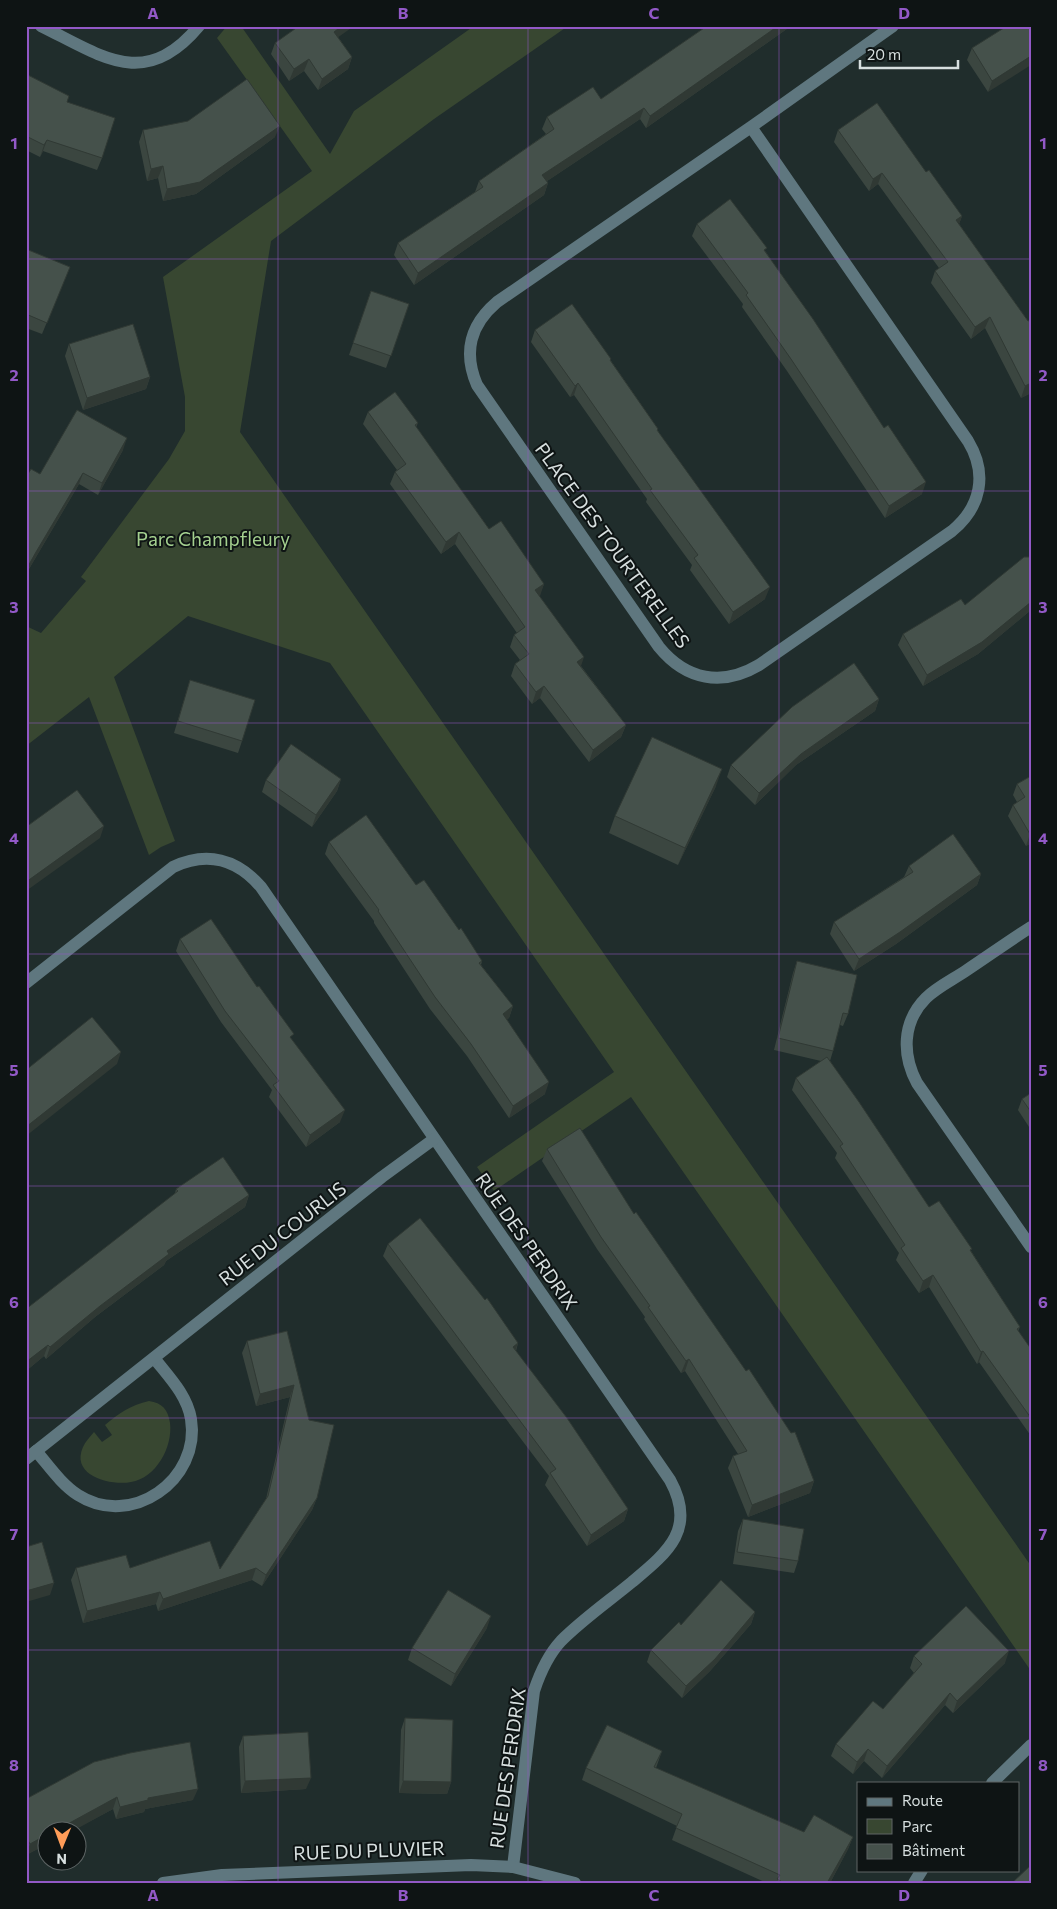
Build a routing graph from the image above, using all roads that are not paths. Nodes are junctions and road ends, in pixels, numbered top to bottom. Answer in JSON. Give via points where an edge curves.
{"nodes":[{"id":1,"x":41,"y":26,"type":"edge"},
{"id":2,"x":199,"y":26,"type":"edge"},
{"id":3,"x":893,"y":26,"type":"edge"},
{"id":4,"x":751,"y":127,"type":"junction"},
{"id":5,"x":1031,"y":927,"type":"edge"},
{"id":6,"x":26,"y":983,"type":"edge"},
{"id":7,"x":434,"y":1139,"type":"junction"},
{"id":8,"x":1031,"y":1247,"type":"edge"},
{"id":9,"x":154,"y":1358,"type":"junction"},
{"id":10,"x":31,"y":1455,"type":"edge"},
{"id":11,"x":1031,"y":1746,"type":"edge"},
{"id":12,"x":993,"y":1782,"type":"edge"},
{"id":13,"x":513,"y":1867,"type":"junction"},
{"id":14,"x":921,"y":1872,"type":"edge"},
{"id":15,"x":163,"y":1883,"type":"edge"},
{"id":16,"x":575,"y":1883,"type":"edge"},
{"id":17,"x":914,"y":1883,"type":"edge"}],
"edges":[{"from":1,"to":2,"type":"street","via":[[123,63],[155,60],[175,51]]},
{"from":3,"to":4,"type":"street","name":"PLACE DES TOURTERELLES"},
{"from":4,"to":4,"type":"street","name":"PLACE DES TOURTERELLES","via":[[497,302],[482,316],[472,334],[469,355],[473,375],[482,394],[658,647],[674,664],[694,674],[717,678],[739,675],[759,665],[952,531],[971,511],[980,484],[978,462],[968,441]]},
{"from":5,"to":8,"type":"street","via":[[927,997],[914,1014],[906,1044],[909,1064],[917,1083]]},
{"from":6,"to":7,"type":"street","name":"RUE DES PERDRIX","via":[[173,868],[194,860],[226,862],[246,872],[261,888]]},
{"from":7,"to":9,"type":"street","name":"RUE DU COURLIS"},
{"from":7,"to":13,"type":"street","name":"RUE DES PERDRIX","via":[[670,1480],[680,1507],[679,1527],[666,1553],[566,1637],[544,1665],[534,1691]]},
{"from":9,"to":10,"type":"street","name":"RUE DU COURLIS"},
{"from":9,"to":10,"type":"street","name":"RUE DU COURLIS","via":[[183,1397],[192,1425],[192,1442],[184,1465],[164,1490],[134,1505],[100,1504],[79,1496]]},
{"from":11,"to":12,"type":"street"},
{"from":13,"to":15,"type":"street","name":"RUE DU PLUVIER","via":[[471,1865],[222,1875]]},
{"from":13,"to":16,"type":"street","name":"RUE DU PLUVIER"},
{"from":14,"to":17,"type":"street"}]}
